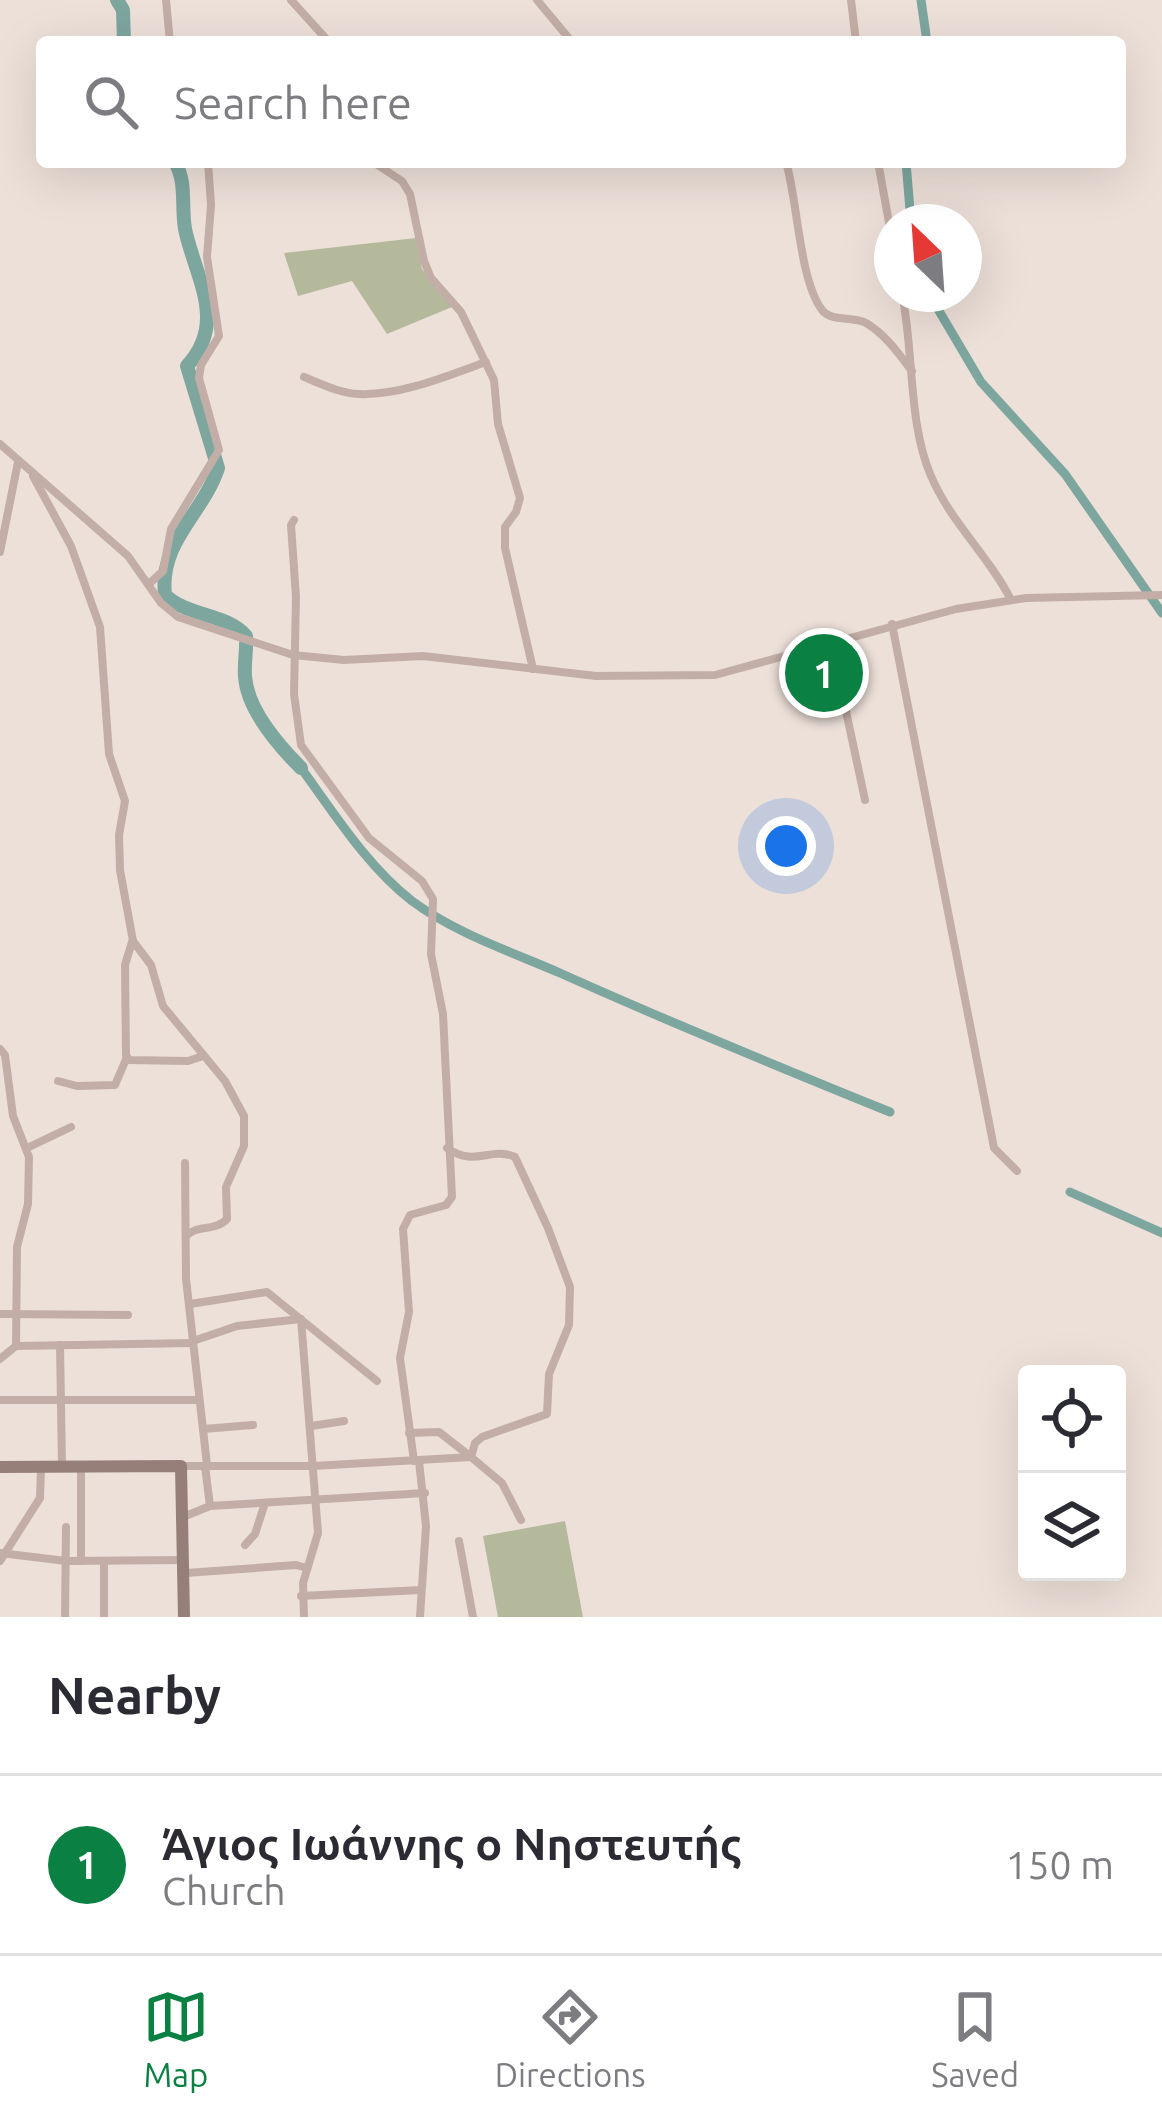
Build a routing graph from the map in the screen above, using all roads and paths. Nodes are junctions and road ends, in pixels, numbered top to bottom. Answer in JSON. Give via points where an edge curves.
{"nodes":[{"id":1,"x":166,"y":0,"type":"edge"},
{"id":2,"x":291,"y":0,"type":"edge"},
{"id":3,"x":537,"y":0,"type":"edge"},
{"id":4,"x":851,"y":0,"type":"edge"},
{"id":5,"x":169,"y":36,"type":"edge"},
{"id":6,"x":323,"y":36,"type":"edge"},
{"id":7,"x":567,"y":36,"type":"edge"},
{"id":8,"x":855,"y":36,"type":"edge"},
{"id":9,"x":208,"y":168,"type":"edge"},
{"id":10,"x":382,"y":168,"type":"edge"},
{"id":11,"x":787,"y":168,"type":"edge"},
{"id":12,"x":879,"y":168,"type":"edge"},
{"id":13,"x":886,"y":204,"type":"edge"},
{"id":14,"x":905,"y":312,"type":"edge"},
{"id":15,"x":486,"y":362,"type":"junction"},
{"id":16,"x":913,"y":373,"type":"junction"},
{"id":17,"x":304,"y":377,"type":"dead end"},
{"id":18,"x":0,"y":444,"type":"edge"},
{"id":19,"x":18,"y":462,"type":"junction"},
{"id":20,"x":32,"y":472,"type":"junction"},
{"id":21,"x":294,"y":520,"type":"dead end"},
{"id":22,"x":0,"y":552,"type":"edge"},
{"id":23,"x":149,"y":584,"type":"junction"},
{"id":24,"x":1158,"y":595,"type":"edge"},
{"id":25,"x":1011,"y":600,"type":"junction"},
{"id":26,"x":892,"y":624,"type":"junction"},
{"id":27,"x":831,"y":641,"type":"junction"},
{"id":28,"x":292,"y":655,"type":"junction"},
{"id":29,"x":533,"y":669,"type":"junction"},
{"id":30,"x":866,"y":800,"type":"dead end"},
{"id":31,"x":133,"y":941,"type":"junction"},
{"id":32,"x":0,"y":1049,"type":"edge"},
{"id":33,"x":203,"y":1055,"type":"junction"},
{"id":34,"x":127,"y":1058,"type":"junction"},
{"id":35,"x":58,"y":1081,"type":"dead end"},
{"id":36,"x":71,"y":1127,"type":"dead end"},
{"id":37,"x":27,"y":1148,"type":"junction"},
{"id":38,"x":447,"y":1148,"type":"junction"},
{"id":39,"x":184,"y":1163,"type":"dead end"},
{"id":40,"x":1016,"y":1172,"type":"dead end"},
{"id":41,"x":186,"y":1236,"type":"junction"},
{"id":42,"x":189,"y":1304,"type":"junction"},
{"id":43,"x":0,"y":1314,"type":"edge"},
{"id":44,"x":17,"y":1314,"type":"junction"},
{"id":45,"x":128,"y":1315,"type":"dead end"},
{"id":46,"x":301,"y":1319,"type":"junction"},
{"id":47,"x":193,"y":1342,"type":"junction"},
{"id":48,"x":16,"y":1346,"type":"junction"},
{"id":49,"x":60,"y":1346,"type":"junction"},
{"id":50,"x":0,"y":1359,"type":"edge"},
{"id":51,"x":377,"y":1382,"type":"dead end"},
{"id":52,"x":0,"y":1400,"type":"edge"},
{"id":53,"x":200,"y":1400,"type":"junction"},
{"id":54,"x":61,"y":1401,"type":"junction"},
{"id":55,"x":344,"y":1421,"type":"dead end"},
{"id":56,"x":254,"y":1425,"type":"dead end"},
{"id":57,"x":311,"y":1426,"type":"junction"},
{"id":58,"x":203,"y":1429,"type":"junction"},
{"id":59,"x":409,"y":1433,"type":"junction"},
{"id":60,"x":471,"y":1456,"type":"junction"},
{"id":61,"x":416,"y":1461,"type":"junction"},
{"id":62,"x":62,"y":1466,"type":"junction"},
{"id":63,"x":81,"y":1466,"type":"junction"},
{"id":64,"x":182,"y":1466,"type":"junction"},
{"id":65,"x":206,"y":1466,"type":"junction"},
{"id":66,"x":313,"y":1466,"type":"junction"},
{"id":67,"x":0,"y":1467,"type":"edge"},
{"id":68,"x":41,"y":1467,"type":"junction"},
{"id":69,"x":425,"y":1493,"type":"junction"},
{"id":70,"x":316,"y":1500,"type":"junction"},
{"id":71,"x":265,"y":1503,"type":"junction"},
{"id":72,"x":210,"y":1506,"type":"junction"},
{"id":73,"x":183,"y":1517,"type":"junction"},
{"id":74,"x":520,"y":1520,"type":"dead end"},
{"id":75,"x":66,"y":1527,"type":"dead end"},
{"id":76,"x":459,"y":1540,"type":"dead end"},
{"id":77,"x":245,"y":1544,"type":"dead end"},
{"id":78,"x":1,"y":1556,"type":"edge"},
{"id":79,"x":65,"y":1561,"type":"junction"},
{"id":80,"x":81,"y":1561,"type":"junction"},
{"id":81,"x":104,"y":1561,"type":"junction"},
{"id":82,"x":185,"y":1566,"type":"junction"},
{"id":83,"x":307,"y":1568,"type":"junction"},
{"id":84,"x":421,"y":1590,"type":"junction"},
{"id":85,"x":301,"y":1596,"type":"junction"},
{"id":86,"x":304,"y":1616,"type":"edge"},
{"id":87,"x":65,"y":1617,"type":"edge"},
{"id":88,"x":104,"y":1617,"type":"edge"},
{"id":89,"x":184,"y":1617,"type":"edge"},
{"id":90,"x":288,"y":1617,"type":"edge"},
{"id":91,"x":420,"y":1617,"type":"edge"},
{"id":92,"x":472,"y":1617,"type":"edge"}],
"edges":[{"from":1,"to":5,"type":"street"},
{"from":2,"to":6,"type":"street"},
{"from":3,"to":7,"type":"street"},
{"from":4,"to":8,"type":"street"},
{"from":9,"to":23,"type":"street","via":[[207,257],[219,336],[200,378],[220,450],[171,529],[163,571]]},
{"from":10,"to":15,"type":"street","via":[[410,194],[431,278],[461,312]]},
{"from":11,"to":16,"type":"street","via":[[820,308],[865,322]]},
{"from":12,"to":13,"type":"street"},
{"from":14,"to":16,"type":"street"},
{"from":15,"to":17,"type":"street","via":[[363,394]]},
{"from":15,"to":29,"type":"street","via":[[520,498],[504,533]]},
{"from":16,"to":25,"type":"street","via":[[929,472]]},
{"from":18,"to":19,"type":"street"},
{"from":19,"to":20,"type":"street"},
{"from":19,"to":22,"type":"street"},
{"from":20,"to":23,"type":"street"},
{"from":20,"to":31,"type":"street","via":[[100,627],[109,754],[125,801],[120,870]]},
{"from":21,"to":28,"type":"street"},
{"from":23,"to":28,"type":"street","via":[[178,617]]},
{"from":24,"to":25,"type":"street"},
{"from":25,"to":26,"type":"street"},
{"from":26,"to":27,"type":"street"},
{"from":26,"to":40,"type":"street","via":[[994,1148]]},
{"from":27,"to":29,"type":"street","via":[[715,675]]},
{"from":27,"to":30,"type":"street"},
{"from":28,"to":29,"type":"street","via":[[423,656]]},
{"from":28,"to":38,"type":"street","via":[[297,734],[309,759],[369,838],[433,899]]},
{"from":31,"to":33,"type":"street","via":[[151,965],[163,1006]]},
{"from":31,"to":34,"type":"street","via":[[125,965]]},
{"from":32,"to":37,"type":"street"},
{"from":33,"to":34,"type":"street"},
{"from":33,"to":41,"type":"street","via":[[240,1106],[244,1146],[228,1178],[227,1219]]},
{"from":34,"to":35,"type":"street","via":[[115,1085]]},
{"from":36,"to":37,"type":"street"},
{"from":37,"to":44,"type":"street"},
{"from":38,"to":59,"type":"street","via":[[449,1203],[403,1224],[409,1312],[400,1365]]},
{"from":38,"to":60,"type":"street","via":[[466,1158],[504,1153],[517,1160],[570,1287],[547,1414],[482,1437]]},
{"from":39,"to":41,"type":"street"},
{"from":41,"to":42,"type":"street"},
{"from":42,"to":46,"type":"street","via":[[265,1292]]},
{"from":42,"to":47,"type":"street"},
{"from":43,"to":44,"type":"street"},
{"from":44,"to":45,"type":"street"},
{"from":44,"to":48,"type":"street"},
{"from":46,"to":47,"type":"street","via":[[234,1327]]},
{"from":46,"to":51,"type":"street"},
{"from":46,"to":57,"type":"street"},
{"from":47,"to":49,"type":"street"},
{"from":47,"to":53,"type":"street"},
{"from":48,"to":49,"type":"street"},
{"from":48,"to":50,"type":"street"},
{"from":49,"to":54,"type":"street"},
{"from":52,"to":54,"type":"street"},
{"from":53,"to":54,"type":"street"},
{"from":53,"to":58,"type":"street"},
{"from":54,"to":62,"type":"street"},
{"from":55,"to":57,"type":"street"},
{"from":56,"to":58,"type":"street"},
{"from":57,"to":66,"type":"street"},
{"from":58,"to":65,"type":"street"},
{"from":59,"to":60,"type":"street","via":[[440,1432]]},
{"from":59,"to":61,"type":"street"},
{"from":60,"to":61,"type":"street"},
{"from":60,"to":74,"type":"street","via":[[502,1483]]},
{"from":61,"to":66,"type":"street"},
{"from":61,"to":69,"type":"street"},
{"from":62,"to":63,"type":"street"},
{"from":62,"to":68,"type":"street"},
{"from":63,"to":64,"type":"street"},
{"from":63,"to":80,"type":"street"},
{"from":64,"to":65,"type":"street"},
{"from":64,"to":73,"type":"street"},
{"from":65,"to":66,"type":"street"},
{"from":65,"to":72,"type":"street"},
{"from":66,"to":70,"type":"street"},
{"from":67,"to":68,"type":"street"},
{"from":68,"to":78,"type":"street","via":[[40,1498]]},
{"from":69,"to":70,"type":"street"},
{"from":69,"to":84,"type":"street"},
{"from":70,"to":71,"type":"street"},
{"from":70,"to":83,"type":"street","via":[[318,1534]]},
{"from":71,"to":72,"type":"street"},
{"from":71,"to":77,"type":"street"},
{"from":72,"to":73,"type":"street"},
{"from":73,"to":82,"type":"street"},
{"from":75,"to":79,"type":"street"},
{"from":76,"to":92,"type":"street"},
{"from":78,"to":79,"type":"street"},
{"from":79,"to":80,"type":"street"},
{"from":79,"to":87,"type":"street"},
{"from":80,"to":81,"type":"street"},
{"from":81,"to":82,"type":"street"},
{"from":81,"to":88,"type":"street"},
{"from":82,"to":83,"type":"street"},
{"from":82,"to":89,"type":"street"},
{"from":83,"to":85,"type":"street"},
{"from":84,"to":85,"type":"street"},
{"from":84,"to":91,"type":"street"},
{"from":85,"to":86,"type":"street"},
{"from":86,"to":90,"type":"street"}]}
